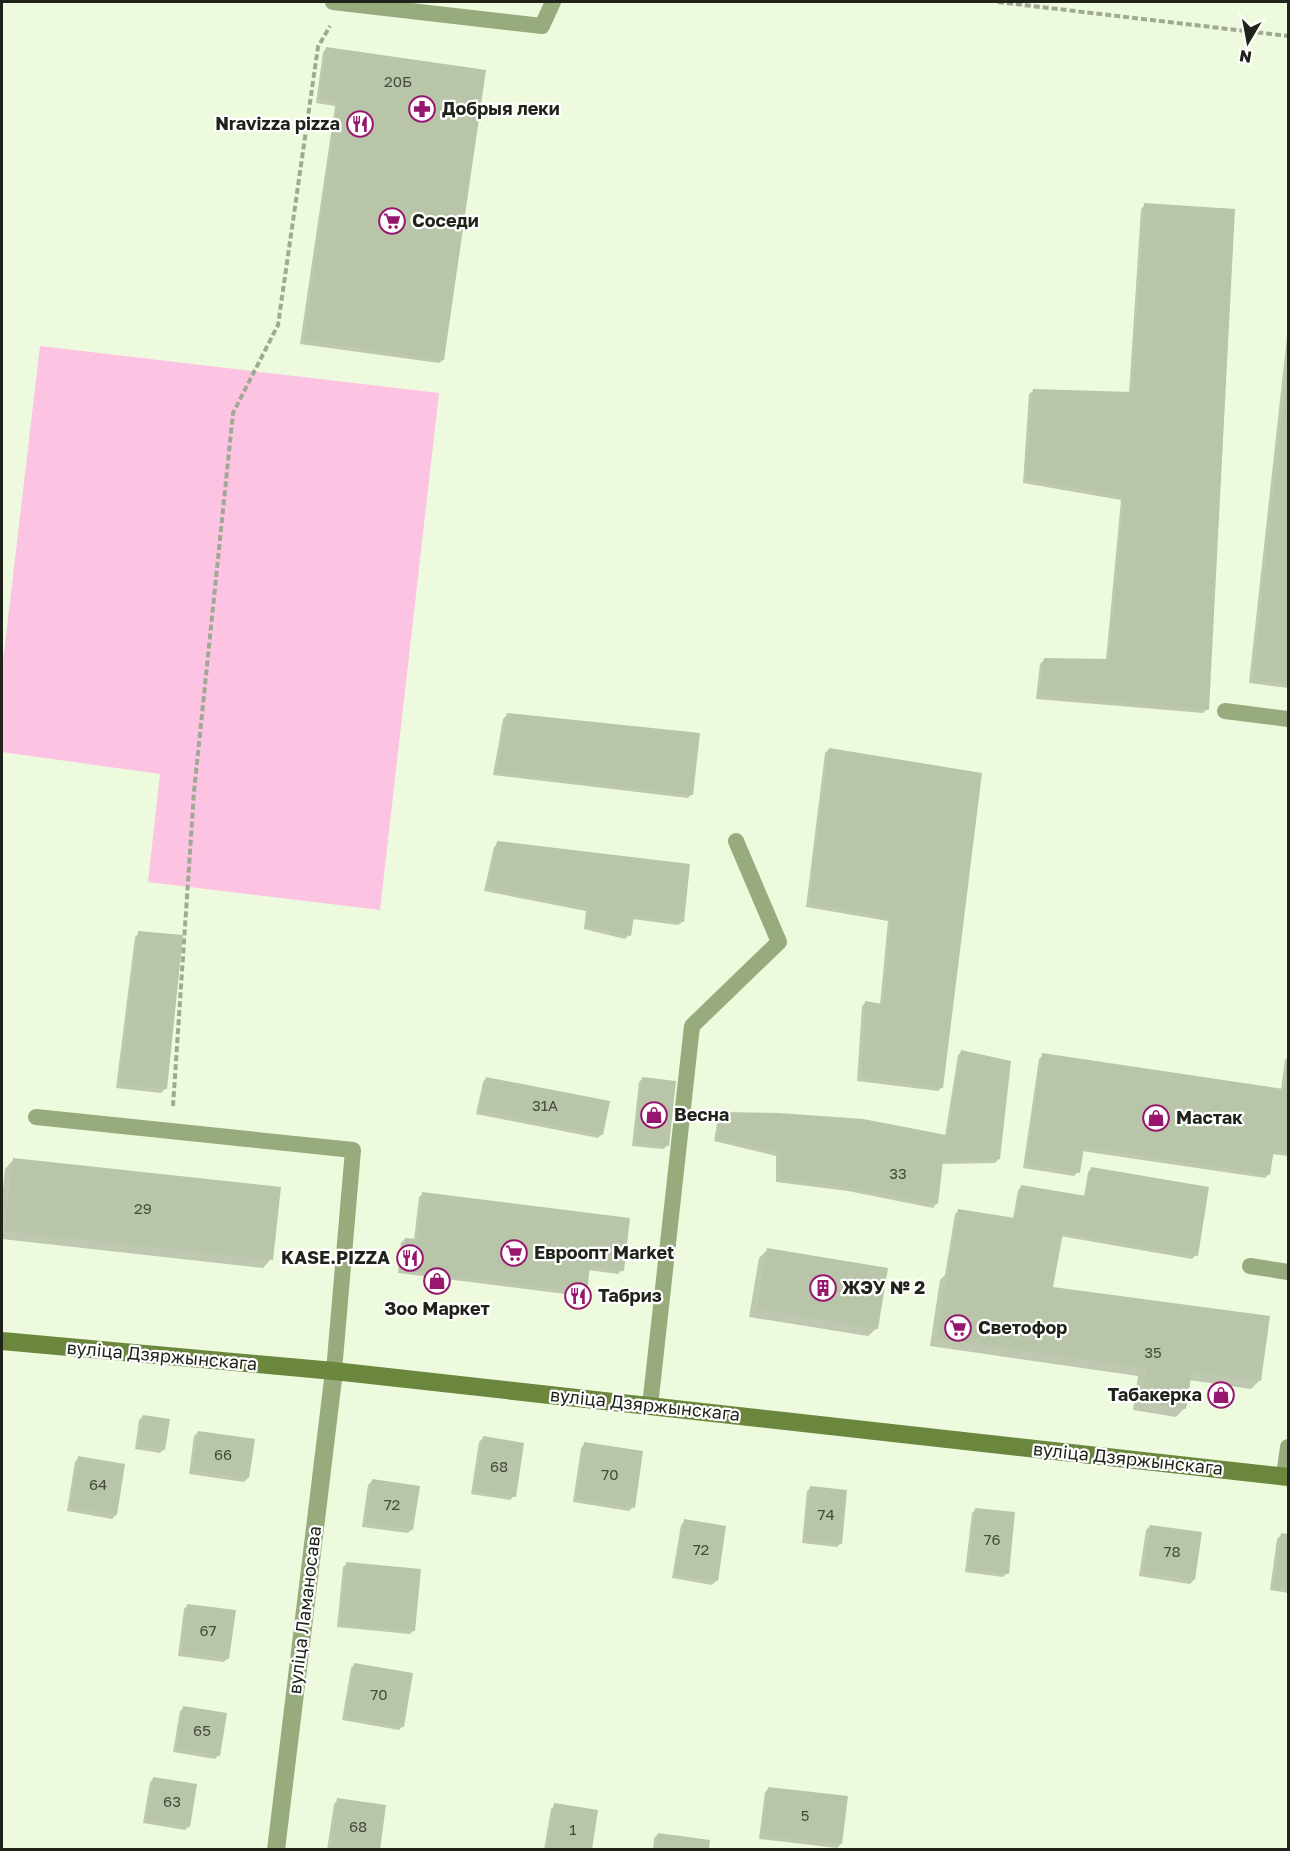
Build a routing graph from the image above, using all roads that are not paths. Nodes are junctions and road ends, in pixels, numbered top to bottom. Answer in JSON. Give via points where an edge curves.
{"nodes":[{"id":1,"x":338,"y":2,"type":"edge"},
{"id":2,"x":553,"y":2,"type":"edge"},
{"id":3,"x":1225,"y":711,"type":"dead end"},
{"id":4,"x":1288,"y":719,"type":"edge"},
{"id":5,"x":736,"y":841,"type":"dead end"},
{"id":6,"x":36,"y":1116,"type":"dead end"},
{"id":7,"x":1250,"y":1266,"type":"dead end"},
{"id":8,"x":1288,"y":1272,"type":"edge"},
{"id":9,"x":2,"y":1341,"type":"edge"},
{"id":10,"x":334,"y":1371,"type":"junction"},
{"id":11,"x":650,"y":1406,"type":"junction"},
{"id":12,"x":1288,"y":1447,"type":"edge"},
{"id":13,"x":1286,"y":1477,"type":"edge"},
{"id":14,"x":276,"y":1850,"type":"edge"}],
"edges":[{"from":1,"to":2,"type":"lane","via":[[542,26]]},
{"from":3,"to":4,"type":"lane"},
{"from":5,"to":11,"type":"lane","via":[[779,942],[692,1026]]},
{"from":6,"to":10,"type":"lane","via":[[353,1150]]},
{"from":7,"to":8,"type":"lane"},
{"from":9,"to":10,"type":"street","name":"вуліца Дзяржынскага"},
{"from":10,"to":11,"type":"street","name":"вуліца Дзяржынскага"},
{"from":10,"to":14,"type":"street","name":"вуліца Ламаносава"},
{"from":11,"to":13,"type":"street","name":"вуліца Дзяржынскага"},
{"from":12,"to":13,"type":"lane"}]}
